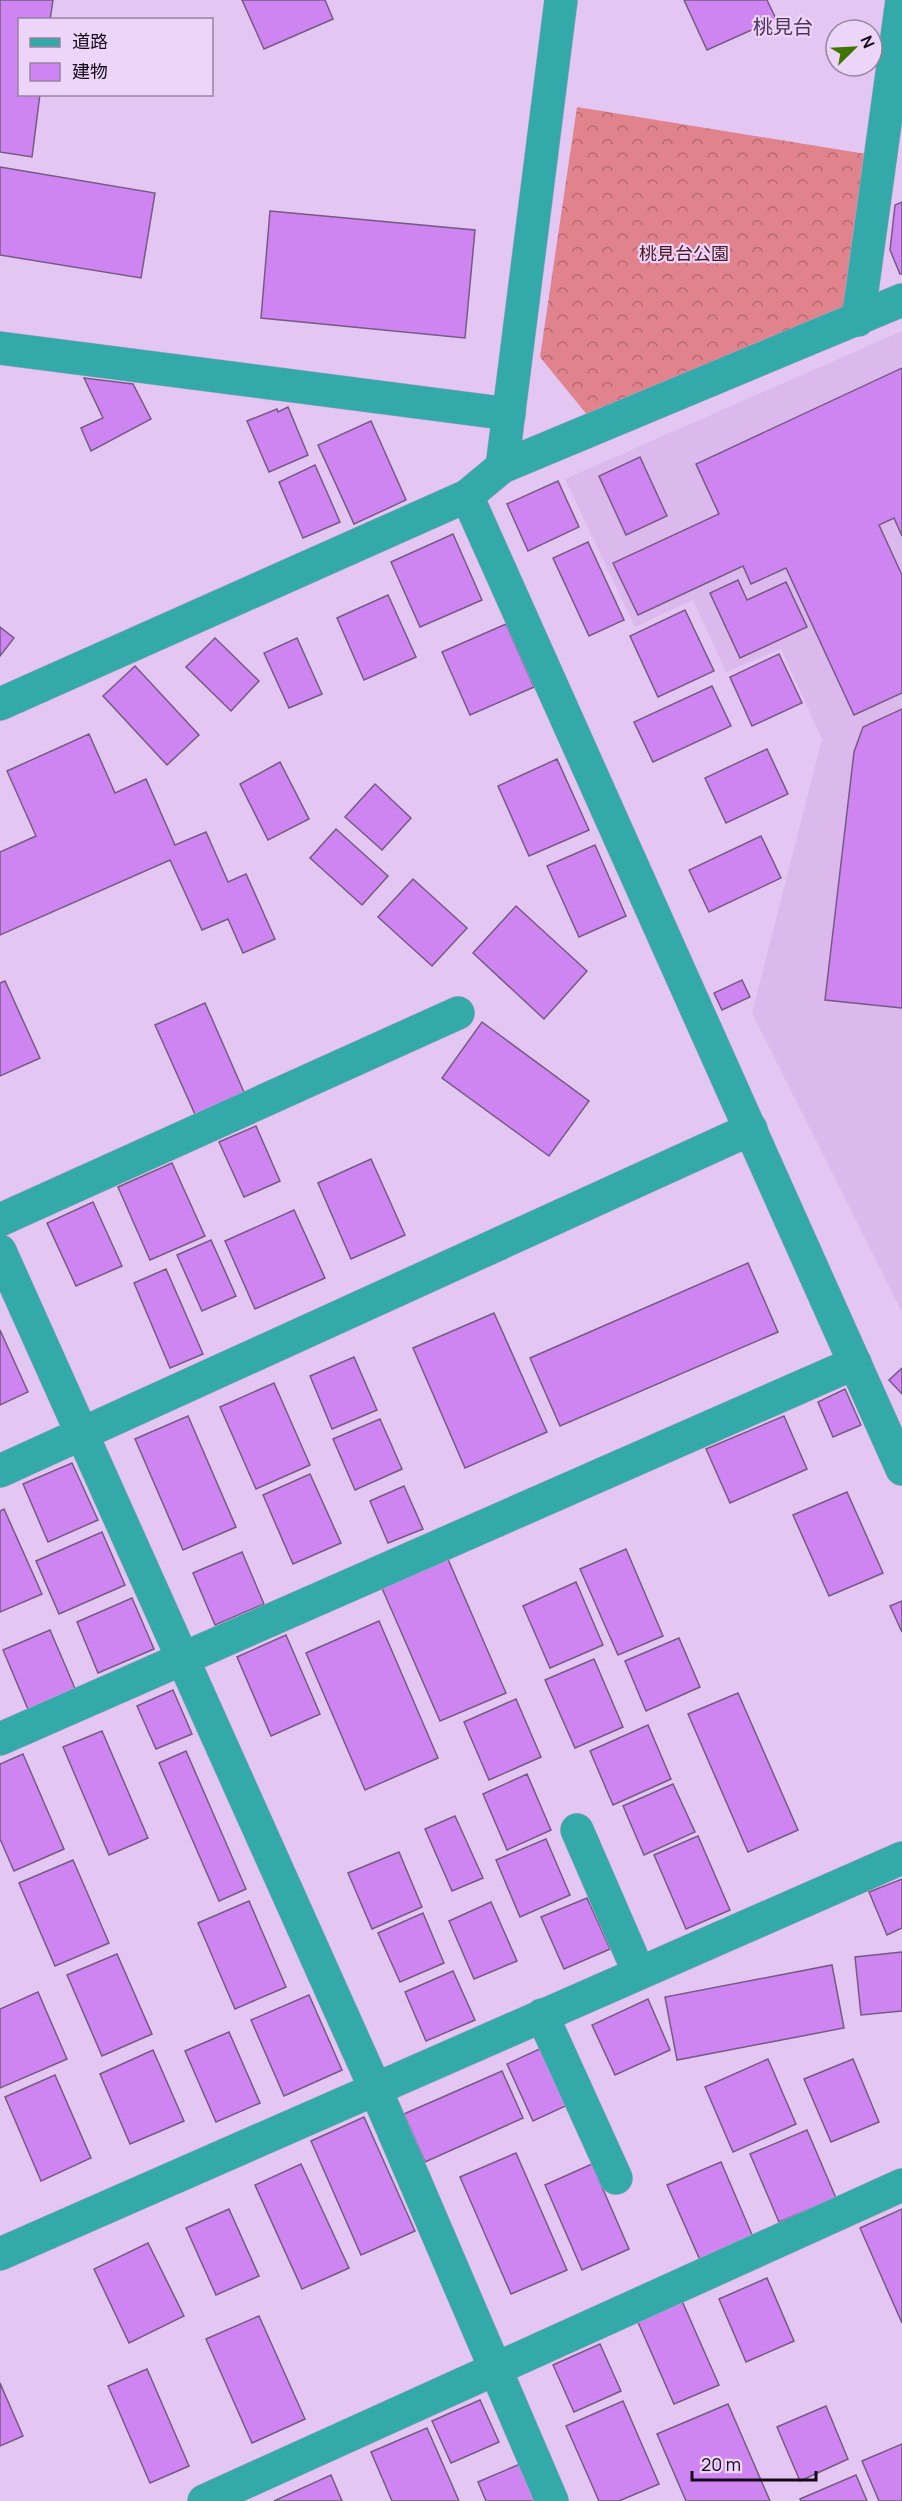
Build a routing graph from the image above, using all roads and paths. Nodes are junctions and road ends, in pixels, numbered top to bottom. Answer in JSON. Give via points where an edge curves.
{"nodes":[{"id":1,"x":561,"y":0,"type":"edge"},
{"id":2,"x":902,"y":0,"type":"edge"},
{"id":3,"x":902,"y":300,"type":"edge"},
{"id":4,"x":858,"y":320,"type":"junction"},
{"id":5,"x":0,"y":348,"type":"edge"},
{"id":6,"x":509,"y":414,"type":"junction"},
{"id":7,"x":502,"y":467,"type":"junction"},
{"id":8,"x":467,"y":496,"type":"junction"},
{"id":9,"x":0,"y":704,"type":"edge"},
{"id":10,"x":458,"y":1013,"type":"dead end"},
{"id":11,"x":751,"y":1129,"type":"junction"},
{"id":12,"x":0,"y":1220,"type":"edge"},
{"id":13,"x":0,"y":1251,"type":"edge"},
{"id":14,"x":855,"y":1363,"type":"junction"},
{"id":15,"x":82,"y":1436,"type":"junction"},
{"id":16,"x":902,"y":1468,"type":"edge"},
{"id":17,"x":0,"y":1472,"type":"edge"},
{"id":18,"x":182,"y":1659,"type":"junction"},
{"id":19,"x":0,"y":1739,"type":"edge"},
{"id":20,"x":578,"y":1830,"type":"dead end"},
{"id":21,"x":902,"y":1858,"type":"edge"},
{"id":22,"x":639,"y":1973,"type":"junction"},
{"id":23,"x":542,"y":2015,"type":"junction"},
{"id":24,"x":375,"y":2088,"type":"junction"},
{"id":25,"x":616,"y":2178,"type":"dead end"},
{"id":26,"x":902,"y":2185,"type":"edge"},
{"id":27,"x":0,"y":2254,"type":"edge"},
{"id":28,"x":495,"y":2369,"type":"junction"},
{"id":29,"x":204,"y":2501,"type":"edge"},
{"id":30,"x":552,"y":2501,"type":"edge"}],
"edges":[{"from":1,"to":6,"type":"street"},
{"from":2,"to":4,"type":"street"},
{"from":3,"to":4,"type":"street"},
{"from":4,"to":7,"type":"street"},
{"from":5,"to":6,"type":"street"},
{"from":6,"to":7,"type":"street"},
{"from":7,"to":8,"type":"street"},
{"from":8,"to":9,"type":"street"},
{"from":8,"to":11,"type":"street"},
{"from":10,"to":12,"type":"street"},
{"from":11,"to":14,"type":"street"},
{"from":11,"to":15,"type":"street"},
{"from":13,"to":15,"type":"street"},
{"from":14,"to":16,"type":"street"},
{"from":14,"to":18,"type":"street"},
{"from":15,"to":17,"type":"street"},
{"from":15,"to":18,"type":"street"},
{"from":18,"to":19,"type":"street"},
{"from":18,"to":24,"type":"street"},
{"from":20,"to":22,"type":"street"},
{"from":21,"to":22,"type":"street"},
{"from":22,"to":23,"type":"street"},
{"from":23,"to":24,"type":"street"},
{"from":23,"to":25,"type":"street"},
{"from":24,"to":27,"type":"street"},
{"from":24,"to":28,"type":"street"},
{"from":26,"to":28,"type":"street"},
{"from":28,"to":29,"type":"street"},
{"from":28,"to":30,"type":"street"}]}
